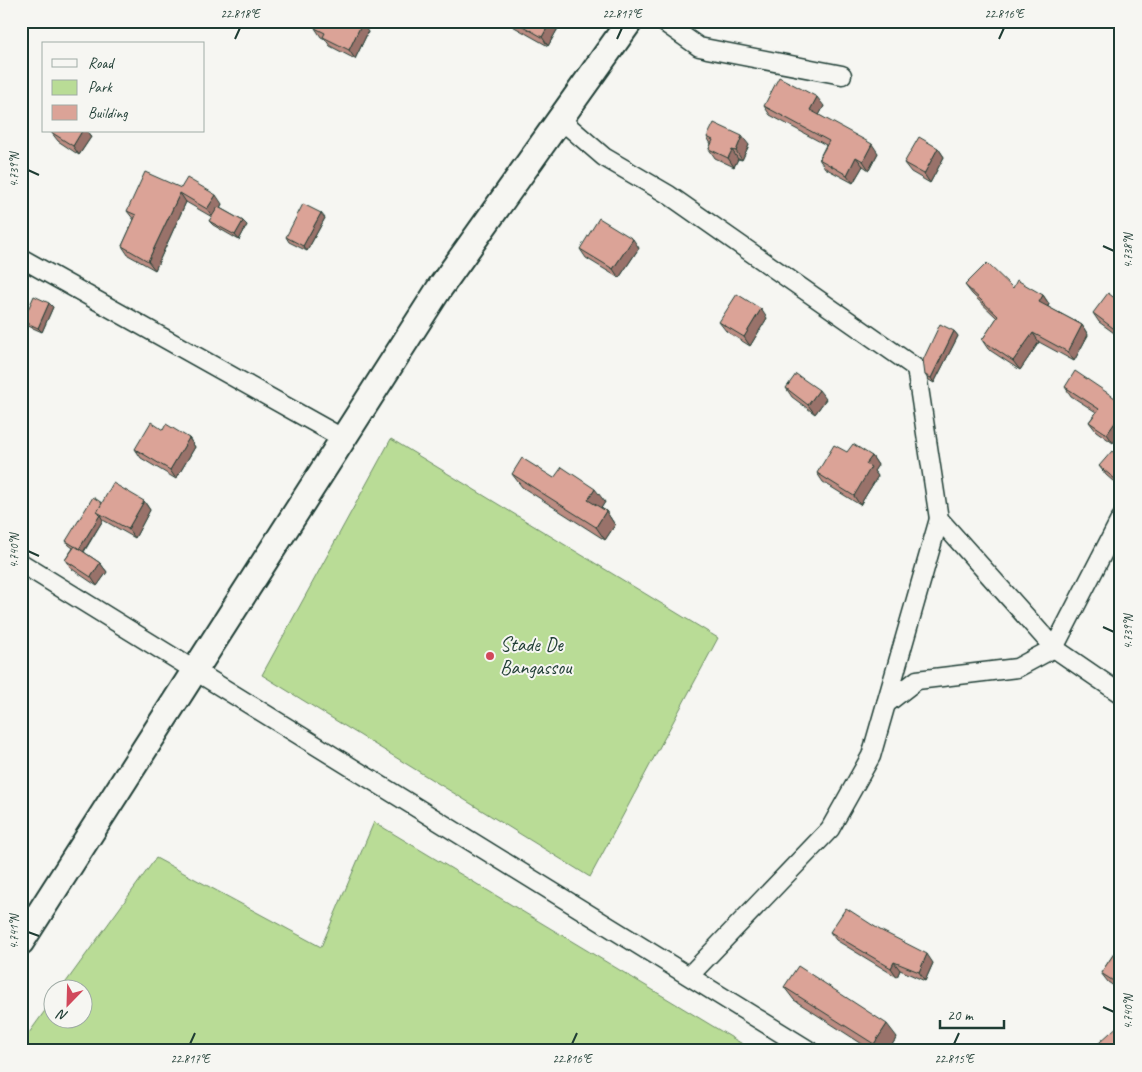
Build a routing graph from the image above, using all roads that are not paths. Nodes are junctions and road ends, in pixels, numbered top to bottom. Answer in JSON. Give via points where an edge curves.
{"nodes":[{"id":1,"x":630,"y":21,"type":"edge"},
{"id":2,"x":662,"y":21,"type":"edge"},
{"id":3,"x":707,"y":49,"type":"dead end"},
{"id":4,"x":560,"y":119,"type":"junction"},
{"id":5,"x":21,"y":258,"type":"edge"},
{"id":6,"x":344,"y":439,"type":"junction"},
{"id":7,"x":1121,"y":518,"type":"edge"},
{"id":8,"x":939,"y":519,"type":"junction"},
{"id":9,"x":21,"y":563,"type":"edge"},
{"id":10,"x":1054,"y":648,"type":"junction"},
{"id":11,"x":197,"y":671,"type":"junction"},
{"id":12,"x":1121,"y":694,"type":"edge"},
{"id":13,"x":886,"y":704,"type":"junction"},
{"id":14,"x":21,"y":942,"type":"edge"},
{"id":15,"x":690,"y":975,"type":"junction"},
{"id":16,"x":810,"y":1051,"type":"edge"}],
"edges":[{"from":1,"to":4,"type":"main road"},
{"from":2,"to":3,"type":"street","via":[[699,47],[842,75]]},
{"from":4,"to":6,"type":"main road","via":[[439,290]]},
{"from":4,"to":8,"type":"street","via":[[604,157],[669,195],[916,368]]},
{"from":5,"to":6,"type":"street"},
{"from":6,"to":11,"type":"main road"},
{"from":7,"to":10,"type":"street"},
{"from":8,"to":10,"type":"street"},
{"from":8,"to":13,"type":"street"},
{"from":9,"to":11,"type":"street"},
{"from":10,"to":12,"type":"street"},
{"from":10,"to":13,"type":"street","via":[[1017,668],[917,680]]},
{"from":11,"to":14,"type":"main road"},
{"from":11,"to":15,"type":"street"},
{"from":13,"to":15,"type":"street","via":[[871,756],[830,830]]},
{"from":15,"to":16,"type":"street"}]}
